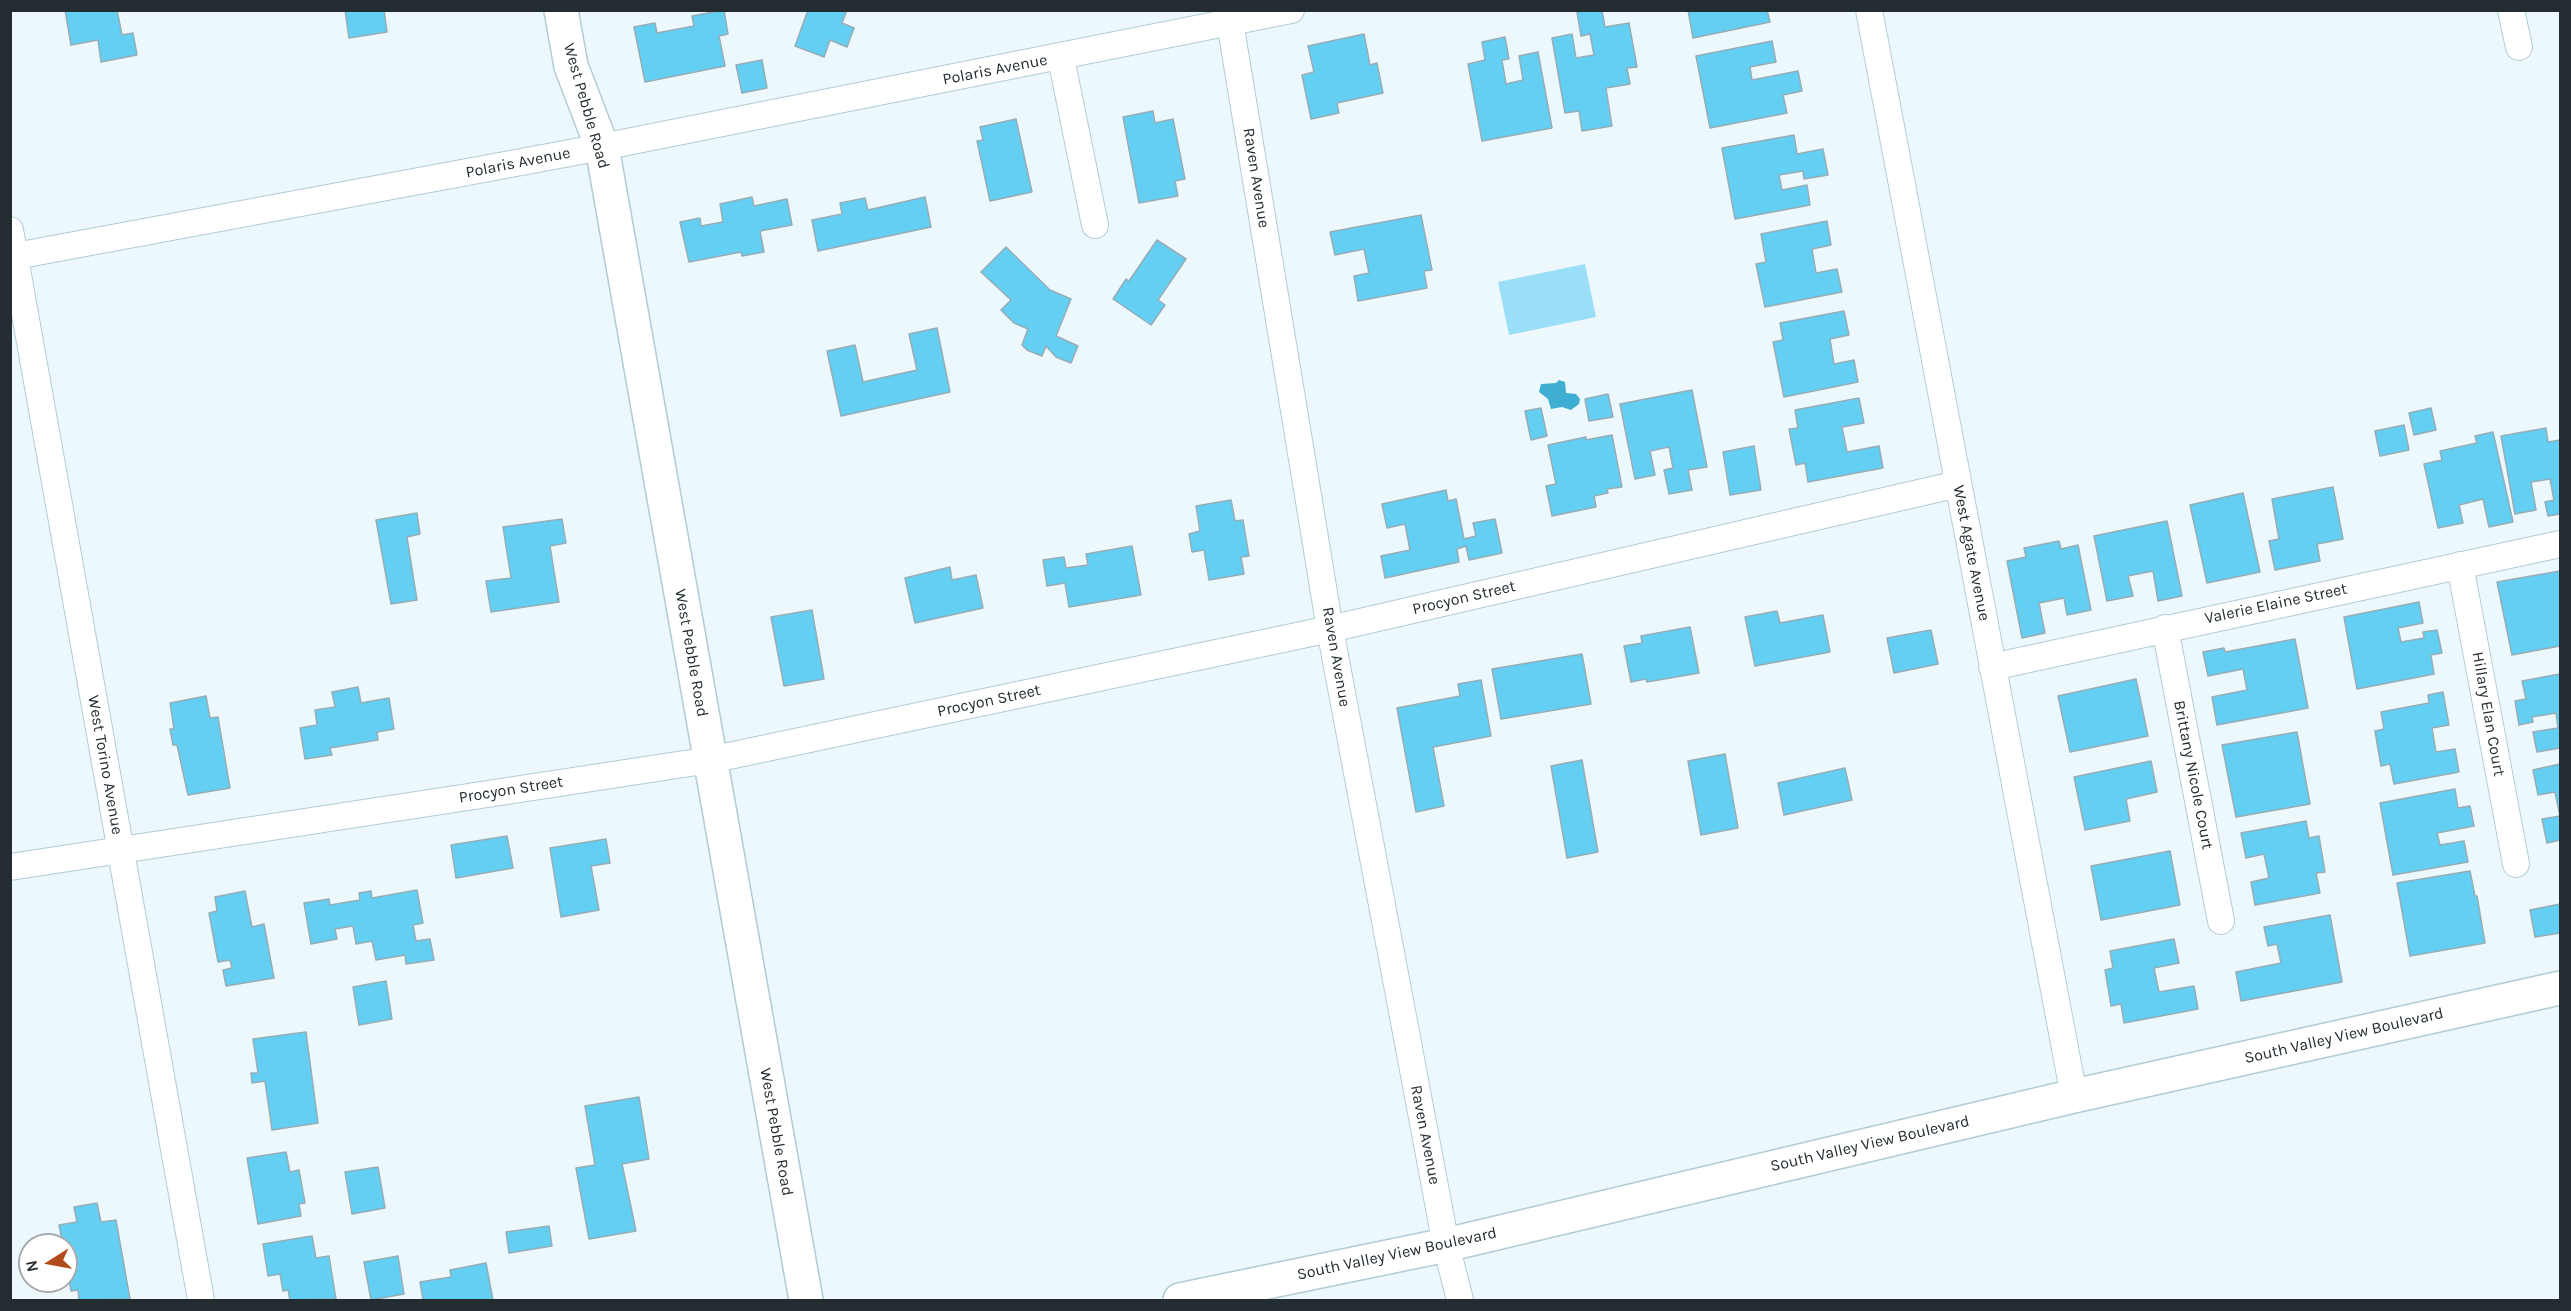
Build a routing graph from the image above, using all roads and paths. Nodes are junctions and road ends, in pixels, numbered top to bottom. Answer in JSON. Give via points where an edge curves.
{"nodes":[{"id":1,"x":561,"y":10,"type":"edge"},
{"id":2,"x":1291,"y":10,"type":"edge"},
{"id":3,"x":1869,"y":10,"type":"edge"},
{"id":4,"x":2511,"y":10,"type":"edge"},
{"id":5,"x":1229,"y":17,"type":"edge"},
{"id":6,"x":2519,"y":46,"type":"dead end"},
{"id":7,"x":1061,"y":58,"type":"junction"},
{"id":8,"x":602,"y":147,"type":"junction"},
{"id":9,"x":1095,"y":225,"type":"dead end"},
{"id":10,"x":10,"y":230,"type":"edge"},
{"id":11,"x":13,"y":257,"type":"edge"},
{"id":12,"x":1958,"y":484,"type":"junction"},
{"id":13,"x":2560,"y":544,"type":"edge"},
{"id":14,"x":2460,"y":565,"type":"junction"},
{"id":15,"x":1330,"y":628,"type":"junction"},
{"id":16,"x":2165,"y":628,"type":"junction"},
{"id":17,"x":1992,"y":667,"type":"junction"},
{"id":18,"x":710,"y":759,"type":"junction"},
{"id":19,"x":120,"y":850,"type":"junction"},
{"id":20,"x":2516,"y":864,"type":"dead end"},
{"id":21,"x":10,"y":867,"type":"edge"},
{"id":22,"x":2221,"y":921,"type":"dead end"},
{"id":23,"x":2560,"y":988,"type":"edge"},
{"id":24,"x":2074,"y":1096,"type":"junction"},
{"id":25,"x":1446,"y":1245,"type":"junction"},
{"id":26,"x":201,"y":1300,"type":"edge"},
{"id":27,"x":806,"y":1300,"type":"edge"},
{"id":28,"x":1180,"y":1300,"type":"edge"},
{"id":29,"x":1460,"y":1300,"type":"edge"}],
"edges":[{"from":1,"to":8,"type":"main road","name":"West Pebble Road","via":[[571,66]]},
{"from":2,"to":5,"type":"street","name":"Polaris Avenue"},
{"from":3,"to":12,"type":"street","name":"West Agate Avenue"},
{"from":4,"to":6,"type":"street"},
{"from":5,"to":7,"type":"street","name":"Polaris Avenue"},
{"from":5,"to":15,"type":"street","name":"Raven Avenue"},
{"from":7,"to":8,"type":"street","name":"Polaris Avenue"},
{"from":7,"to":9,"type":"street","name":"Polaris Avenue"},
{"from":8,"to":11,"type":"street","name":"Polaris Avenue"},
{"from":8,"to":18,"type":"main road","name":"West Pebble Road"},
{"from":10,"to":11,"type":"street","name":"West Torino Avenue"},
{"from":11,"to":19,"type":"street","name":"West Torino Avenue"},
{"from":12,"to":15,"type":"street","name":"Procyon Street"},
{"from":12,"to":17,"type":"street","name":"West Agate Avenue"},
{"from":13,"to":14,"type":"street","name":"Valerie Elaine Street"},
{"from":14,"to":16,"type":"street","name":"Valerie Elaine Street"},
{"from":14,"to":20,"type":"street","name":"Hillary Elan Court"},
{"from":15,"to":18,"type":"street","name":"Procyon Street"},
{"from":15,"to":25,"type":"street","name":"Raven Avenue"},
{"from":16,"to":17,"type":"street","name":"Valerie Elaine Street"},
{"from":16,"to":22,"type":"street","name":"Brittany Nicole Court"},
{"from":17,"to":24,"type":"street","name":"West Agate Avenue"},
{"from":18,"to":19,"type":"street","name":"Procyon Street"},
{"from":18,"to":27,"type":"main road","name":"West Pebble Road"},
{"from":19,"to":21,"type":"street","name":"Procyon Street"},
{"from":19,"to":26,"type":"street","name":"West Torino Avenue"},
{"from":23,"to":24,"type":"main road","name":"South Valley View Boulevard"},
{"from":24,"to":25,"type":"main road","name":"South Valley View Boulevard"},
{"from":25,"to":28,"type":"main road","name":"South Valley View Boulevard"},
{"from":25,"to":29,"type":"street","name":"Raven Avenue"}]}
